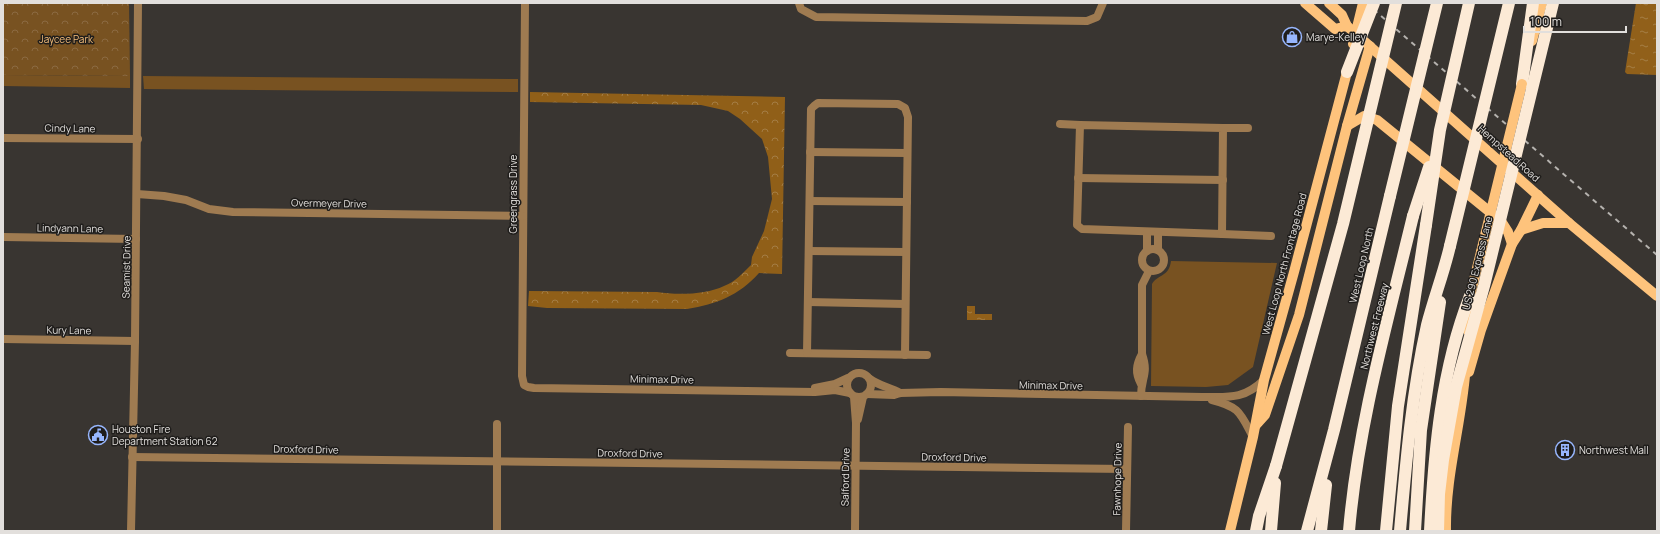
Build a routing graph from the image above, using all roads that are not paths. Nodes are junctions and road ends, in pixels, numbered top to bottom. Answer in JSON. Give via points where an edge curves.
{"nodes":[{"id":1,"x":138,"y":3,"type":"edge"},
{"id":2,"x":525,"y":3,"type":"edge"},
{"id":3,"x":1103,"y":3,"type":"edge"},
{"id":4,"x":1305,"y":3,"type":"edge"},
{"id":5,"x":1329,"y":3,"type":"edge"},
{"id":6,"x":1363,"y":3,"type":"edge"},
{"id":7,"x":1374,"y":3,"type":"edge"},
{"id":8,"x":1396,"y":3,"type":"edge"},
{"id":9,"x":1437,"y":3,"type":"edge"},
{"id":10,"x":1469,"y":3,"type":"edge"},
{"id":11,"x":1509,"y":3,"type":"edge"},
{"id":12,"x":1533,"y":3,"type":"edge"},
{"id":13,"x":1542,"y":3,"type":"edge"},
{"id":14,"x":1552,"y":3,"type":"edge"},
{"id":15,"x":800,"y":6,"type":"edge"},
{"id":16,"x":1347,"y":26,"type":"junction"},
{"id":17,"x":1370,"y":46,"type":"junction"},
{"id":18,"x":1347,"y":72,"type":"junction"},
{"id":19,"x":1522,"y":84,"type":"junction"},
{"id":20,"x":1060,"y":124,"type":"dead end"},
{"id":21,"x":1080,"y":125,"type":"junction"},
{"id":22,"x":1347,"y":126,"type":"junction"},
{"id":23,"x":1223,"y":128,"type":"junction"},
{"id":24,"x":1248,"y":128,"type":"dead end"},
{"id":25,"x":1440,"y":130,"type":"junction"},
{"id":26,"x":3,"y":138,"type":"edge"},
{"id":27,"x":138,"y":139,"type":"junction"},
{"id":28,"x":810,"y":152,"type":"junction"},
{"id":29,"x":907,"y":153,"type":"junction"},
{"id":30,"x":1078,"y":178,"type":"junction"},
{"id":31,"x":1223,"y":180,"type":"junction"},
{"id":32,"x":137,"y":194,"type":"junction"},
{"id":33,"x":1538,"y":195,"type":"junction"},
{"id":34,"x":810,"y":201,"type":"junction"},
{"id":35,"x":907,"y":202,"type":"junction"},
{"id":36,"x":523,"y":216,"type":"junction"},
{"id":37,"x":1568,"y":223,"type":"junction"},
{"id":38,"x":1521,"y":230,"type":"junction"},
{"id":39,"x":1148,"y":232,"type":"junction"},
{"id":40,"x":1158,"y":232,"type":"junction"},
{"id":41,"x":1222,"y":234,"type":"junction"},
{"id":42,"x":1272,"y":236,"type":"dead end"},
{"id":43,"x":3,"y":237,"type":"edge"},
{"id":44,"x":136,"y":239,"type":"junction"},
{"id":45,"x":1512,"y":244,"type":"junction"},
{"id":46,"x":1158,"y":250,"type":"junction"},
{"id":47,"x":809,"y":251,"type":"junction"},
{"id":48,"x":1147,"y":251,"type":"junction"},
{"id":49,"x":906,"y":252,"type":"junction"},
{"id":50,"x":1149,"y":271,"type":"junction"},
{"id":51,"x":1443,"y":276,"type":"junction"},
{"id":52,"x":1470,"y":296,"type":"junction"},
{"id":53,"x":1657,"y":296,"type":"edge"},
{"id":54,"x":808,"y":302,"type":"junction"},
{"id":55,"x":905,"y":304,"type":"junction"},
{"id":56,"x":3,"y":339,"type":"edge"},
{"id":57,"x":136,"y":341,"type":"junction"},
{"id":58,"x":790,"y":353,"type":"dead end"},
{"id":59,"x":807,"y":353,"type":"junction"},
{"id":60,"x":905,"y":355,"type":"junction"},
{"id":61,"x":927,"y":355,"type":"dead end"},
{"id":62,"x":848,"y":378,"type":"junction"},
{"id":63,"x":870,"y":379,"type":"junction"},
{"id":64,"x":1264,"y":380,"type":"junction"},
{"id":65,"x":524,"y":385,"type":"joint"},
{"id":66,"x":1465,"y":387,"type":"junction"},
{"id":67,"x":800,"y":391,"type":"junction"},
{"id":68,"x":900,"y":393,"type":"junction"},
{"id":69,"x":859,"y":395,"type":"junction"},
{"id":70,"x":1141,"y":396,"type":"junction"},
{"id":71,"x":1202,"y":398,"type":"junction"},
{"id":72,"x":497,"y":424,"type":"dead end"},
{"id":73,"x":1256,"y":425,"type":"junction"},
{"id":74,"x":1128,"y":427,"type":"dead end"},
{"id":75,"x":1334,"y":430,"type":"junction"},
{"id":76,"x":1253,"y":437,"type":"junction"},
{"id":77,"x":132,"y":457,"type":"junction"},
{"id":78,"x":497,"y":461,"type":"junction"},
{"id":79,"x":855,"y":466,"type":"junction"},
{"id":80,"x":1276,"y":466,"type":"junction"},
{"id":81,"x":1127,"y":469,"type":"junction"},
{"id":82,"x":131,"y":531,"type":"edge"},
{"id":83,"x":497,"y":531,"type":"edge"},
{"id":84,"x":855,"y":531,"type":"edge"},
{"id":85,"x":1126,"y":531,"type":"edge"},
{"id":86,"x":1230,"y":531,"type":"edge"},
{"id":87,"x":1256,"y":531,"type":"edge"},
{"id":88,"x":1271,"y":531,"type":"edge"},
{"id":89,"x":1307,"y":531,"type":"edge"},
{"id":90,"x":1321,"y":531,"type":"edge"},
{"id":91,"x":1350,"y":531,"type":"edge"},
{"id":92,"x":1386,"y":531,"type":"edge"},
{"id":93,"x":1400,"y":531,"type":"edge"},
{"id":94,"x":1415,"y":531,"type":"edge"},
{"id":95,"x":1430,"y":531,"type":"edge"},
{"id":96,"x":1438,"y":531,"type":"edge"},
{"id":97,"x":1446,"y":531,"type":"edge"}],
"edges":[{"from":1,"to":27,"type":"street","name":"Seamist Drive"},
{"from":2,"to":36,"type":"street","name":"Greengrass Drive"},
{"from":3,"to":15,"type":"street","via":[[1097,17],[1087,21],[816,17]]},
{"from":4,"to":16,"type":"main road","via":[[1335,29]]},
{"from":5,"to":16,"type":"main road","name":"Hempstead Road","via":[[1342,15]]},
{"from":6,"to":18,"type":"main road","name":"West Loop North Frontage Road","bridge":true},
{"from":7,"to":18,"type":"highway","bridge":true},
{"from":8,"to":80,"type":"highway","bridge":true,"via":[[1344,224]]},
{"from":9,"to":75,"type":"highway","name":"West Loop North","bridge":true},
{"from":10,"to":25,"type":"highway","bridge":true},
{"from":11,"to":51,"type":"highway","bridge":true},
{"from":12,"to":19,"type":"highway"},
{"from":13,"to":19,"type":"main road"},
{"from":14,"to":96,"type":"highway","name":"US 290 Express Lane","bridge":true,"via":[[1484,286],[1456,387],[1443,460]]},
{"from":16,"to":17,"type":"main road","name":"Hempstead Road"},
{"from":17,"to":22,"type":"main road"},
{"from":17,"to":33,"type":"main road","name":"Hempstead Road"},
{"from":18,"to":64,"type":"main road","name":"West Loop North Frontage Road"},
{"from":19,"to":52,"type":"main road","bridge":true},
{"from":20,"to":21,"type":"street"},
{"from":21,"to":23,"type":"street"},
{"from":21,"to":30,"type":"street"},
{"from":22,"to":45,"type":"main road","via":[[1364,116],[1377,120],[1501,221]]},
{"from":22,"to":73,"type":"main road","via":[[1298,315],[1265,415]]},
{"from":23,"to":24,"type":"street"},
{"from":23,"to":31,"type":"street"},
{"from":25,"to":91,"type":"highway","name":"Northwest Freeway","bridge":true,"via":[[1413,216],[1366,413],[1355,478]]},
{"from":25,"to":92,"type":"highway","bridge":true,"via":[[1398,406]]},
{"from":26,"to":27,"type":"street","name":"Cindy Lane"},
{"from":27,"to":32,"type":"street","name":"Seamist Drive"},
{"from":28,"to":29,"type":"street"},
{"from":28,"to":29,"type":"street","via":[[811,110],[818,103],[838,103],[902,105],[908,117]]},
{"from":28,"to":34,"type":"street"},
{"from":29,"to":35,"type":"street"},
{"from":30,"to":31,"type":"street"},
{"from":30,"to":39,"type":"street","via":[[1077,225],[1082,230]]},
{"from":31,"to":41,"type":"street"},
{"from":32,"to":36,"type":"street","name":"Overmeyer Drive","via":[[186,200],[209,209],[233,212]]},
{"from":32,"to":44,"type":"street","name":"Seamist Drive"},
{"from":33,"to":37,"type":"main road","name":"Hempstead Road"},
{"from":33,"to":38,"type":"main road"},
{"from":34,"to":35,"type":"street"},
{"from":34,"to":47,"type":"street"},
{"from":35,"to":49,"type":"street"},
{"from":36,"to":65,"type":"street","name":"Greengrass Drive"},
{"from":37,"to":38,"type":"main road","via":[[1543,223]]},
{"from":37,"to":53,"type":"main road","name":"Hempstead Road"},
{"from":38,"to":45,"type":"main road"},
{"from":39,"to":40,"type":"street"},
{"from":39,"to":48,"type":"street"},
{"from":40,"to":41,"type":"street"},
{"from":40,"to":46,"type":"street"},
{"from":41,"to":42,"type":"street"},
{"from":43,"to":44,"type":"street","name":"Lindyann Lane"},
{"from":44,"to":57,"type":"street","name":"Seamist Drive"},
{"from":45,"to":66,"type":"main road","via":[[1481,330]]},
{"from":46,"to":48,"type":"street"},
{"from":46,"to":50,"type":"street","via":[[1163,255],[1164,263],[1157,271]]},
{"from":47,"to":49,"type":"street"},
{"from":47,"to":54,"type":"street"},
{"from":48,"to":50,"type":"street","via":[[1141,260],[1143,267]]},
{"from":49,"to":55,"type":"street"},
{"from":50,"to":70,"type":"street","via":[[1142,285],[1142,354],[1145,377],[1141,384]]},
{"from":51,"to":93,"type":"highway","via":[[1428,324],[1418,374]]},
{"from":51,"to":94,"type":"highway","via":[[1421,430]]},
{"from":52,"to":66,"type":"main road"},
{"from":52,"to":95,"type":"highway","via":[[1461,318],[1446,385],[1437,441]]},
{"from":54,"to":55,"type":"street"},
{"from":54,"to":59,"type":"street"},
{"from":55,"to":60,"type":"street"},
{"from":56,"to":57,"type":"street","name":"Kury Lane"},
{"from":57,"to":77,"type":"street","name":"Seamist Drive"},
{"from":58,"to":59,"type":"street"},
{"from":59,"to":60,"type":"street"},
{"from":60,"to":61,"type":"street"},
{"from":62,"to":63,"type":"street","via":[[858,372]]},
{"from":62,"to":67,"type":"street","name":"Minimax Drive","via":[[835,384]]},
{"from":62,"to":69,"type":"street","via":[[846,386]]},
{"from":63,"to":68,"type":"street","name":"Minimax Drive"},
{"from":63,"to":69,"type":"street","via":[[871,387]]},
{"from":64,"to":71,"type":"street","name":"Minimax Drive","via":[[1248,393],[1239,396]]},
{"from":64,"to":73,"type":"main road","name":"West Loop North Frontage Road"},
{"from":65,"to":67,"type":"street","name":"Minimax Drive","via":[[534,388]]},
{"from":66,"to":97,"type":"main road","via":[[1446,507]]},
{"from":67,"to":69,"type":"street","name":"Minimax Drive","via":[[835,390]]},
{"from":68,"to":69,"type":"street","name":"Minimax Drive"},
{"from":68,"to":70,"type":"street","name":"Minimax Drive"},
{"from":69,"to":79,"type":"street","name":"Salford Drive"},
{"from":70,"to":71,"type":"street","name":"Minimax Drive"},
{"from":71,"to":76,"type":"street","name":"Minimax Drive","via":[[1233,406],[1244,419]]},
{"from":72,"to":78,"type":"street"},
{"from":73,"to":76,"type":"main road","name":"West Loop North Frontage Road"},
{"from":74,"to":81,"type":"street","name":"Fawnhope Drive"},
{"from":75,"to":89,"type":"highway","name":"West Loop North"},
{"from":75,"to":90,"type":"highway","via":[[1321,515]]},
{"from":76,"to":86,"type":"main road","name":"West Loop North Frontage Road"},
{"from":77,"to":78,"type":"street","name":"Droxford Drive"},
{"from":77,"to":82,"type":"street","name":"Seamist Drive"},
{"from":78,"to":79,"type":"street","name":"Droxford Drive"},
{"from":78,"to":83,"type":"street"},
{"from":79,"to":81,"type":"street","name":"Droxford Drive"},
{"from":79,"to":84,"type":"street","name":"Salford Drive"},
{"from":80,"to":87,"type":"highway"},
{"from":80,"to":88,"type":"highway"},
{"from":81,"to":85,"type":"street","name":"Fawnhope Drive"}]}
